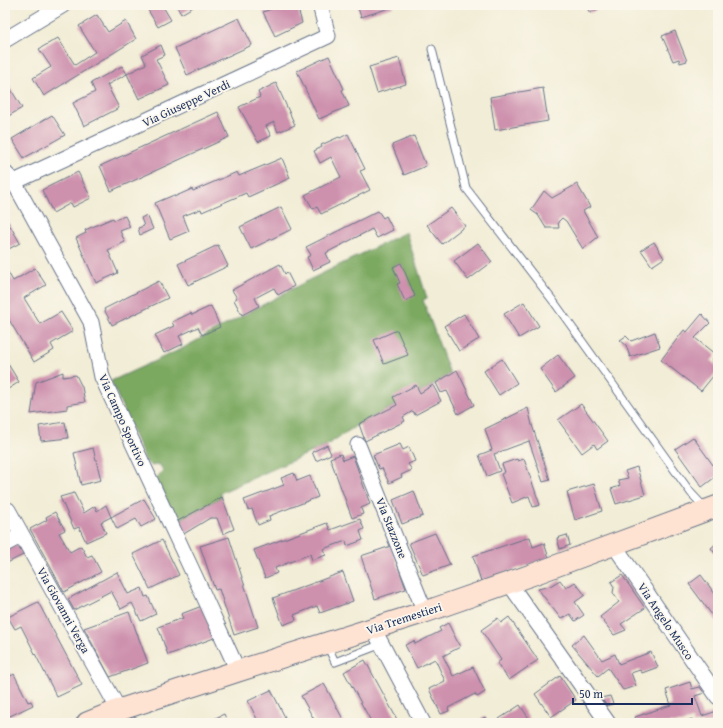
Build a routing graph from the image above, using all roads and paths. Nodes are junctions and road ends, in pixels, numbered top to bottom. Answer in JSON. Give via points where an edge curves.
{"nodes":[{"id":1,"x":63,"y":5,"type":"edge"},
{"id":2,"x":320,"y":5,"type":"edge"},
{"id":3,"x":5,"y":40,"type":"edge"},
{"id":4,"x":432,"y":49,"type":"dead end"},
{"id":5,"x":10,"y":178,"type":"edge"},
{"id":6,"x":358,"y":445,"type":"dead end"},
{"id":7,"x":712,"y":508,"type":"edge"},
{"id":8,"x":8,"y":510,"type":"dead end"},
{"id":9,"x":22,"y":535,"type":"junction"},
{"id":10,"x":5,"y":544,"type":"edge"},
{"id":11,"x":614,"y":544,"type":"junction"},
{"id":12,"x":509,"y":583,"type":"junction"},
{"id":13,"x":424,"y":612,"type":"junction"},
{"id":14,"x":377,"y":636,"type":"junction"},
{"id":15,"x":238,"y":671,"type":"junction"},
{"id":16,"x":718,"y":697,"type":"edge"},
{"id":17,"x":119,"y":710,"type":"junction"},
{"id":18,"x":87,"y":723,"type":"edge"},
{"id":19,"x":423,"y":723,"type":"edge"},
{"id":20,"x":608,"y":723,"type":"edge"}],
"edges":[{"from":1,"to":3,"type":"street"},
{"from":2,"to":5,"type":"street","name":"Via Giuseppe Verdi","via":[[328,36]]},
{"from":4,"to":7,"type":"lane","via":[[466,188],[554,302],[691,493]]},
{"from":5,"to":15,"type":"street","name":"Via Campo Sportivo","via":[[91,322],[102,377]]},
{"from":6,"to":13,"type":"street","name":"Via Stazzone"},
{"from":7,"to":11,"type":"main road","name":"Via Tremestieri"},
{"from":8,"to":9,"type":"street","name":"Via Giovanni Verga"},
{"from":9,"to":10,"type":"street"},
{"from":9,"to":17,"type":"street","name":"Via Giovanni Verga"},
{"from":11,"to":12,"type":"main road","name":"Via Tremestieri"},
{"from":11,"to":16,"type":"street","name":"Via Angelo Musco"},
{"from":12,"to":13,"type":"main road","name":"Via Tremestieri"},
{"from":12,"to":20,"type":"street"},
{"from":13,"to":14,"type":"main road","name":"Via Tremestieri"},
{"from":14,"to":15,"type":"main road","name":"Via Tremestieri","via":[[326,644]]},
{"from":14,"to":19,"type":"street"},
{"from":15,"to":17,"type":"main road","name":"Via Tremestieri"},
{"from":17,"to":18,"type":"main road","name":"Via Tremestieri"}]}
